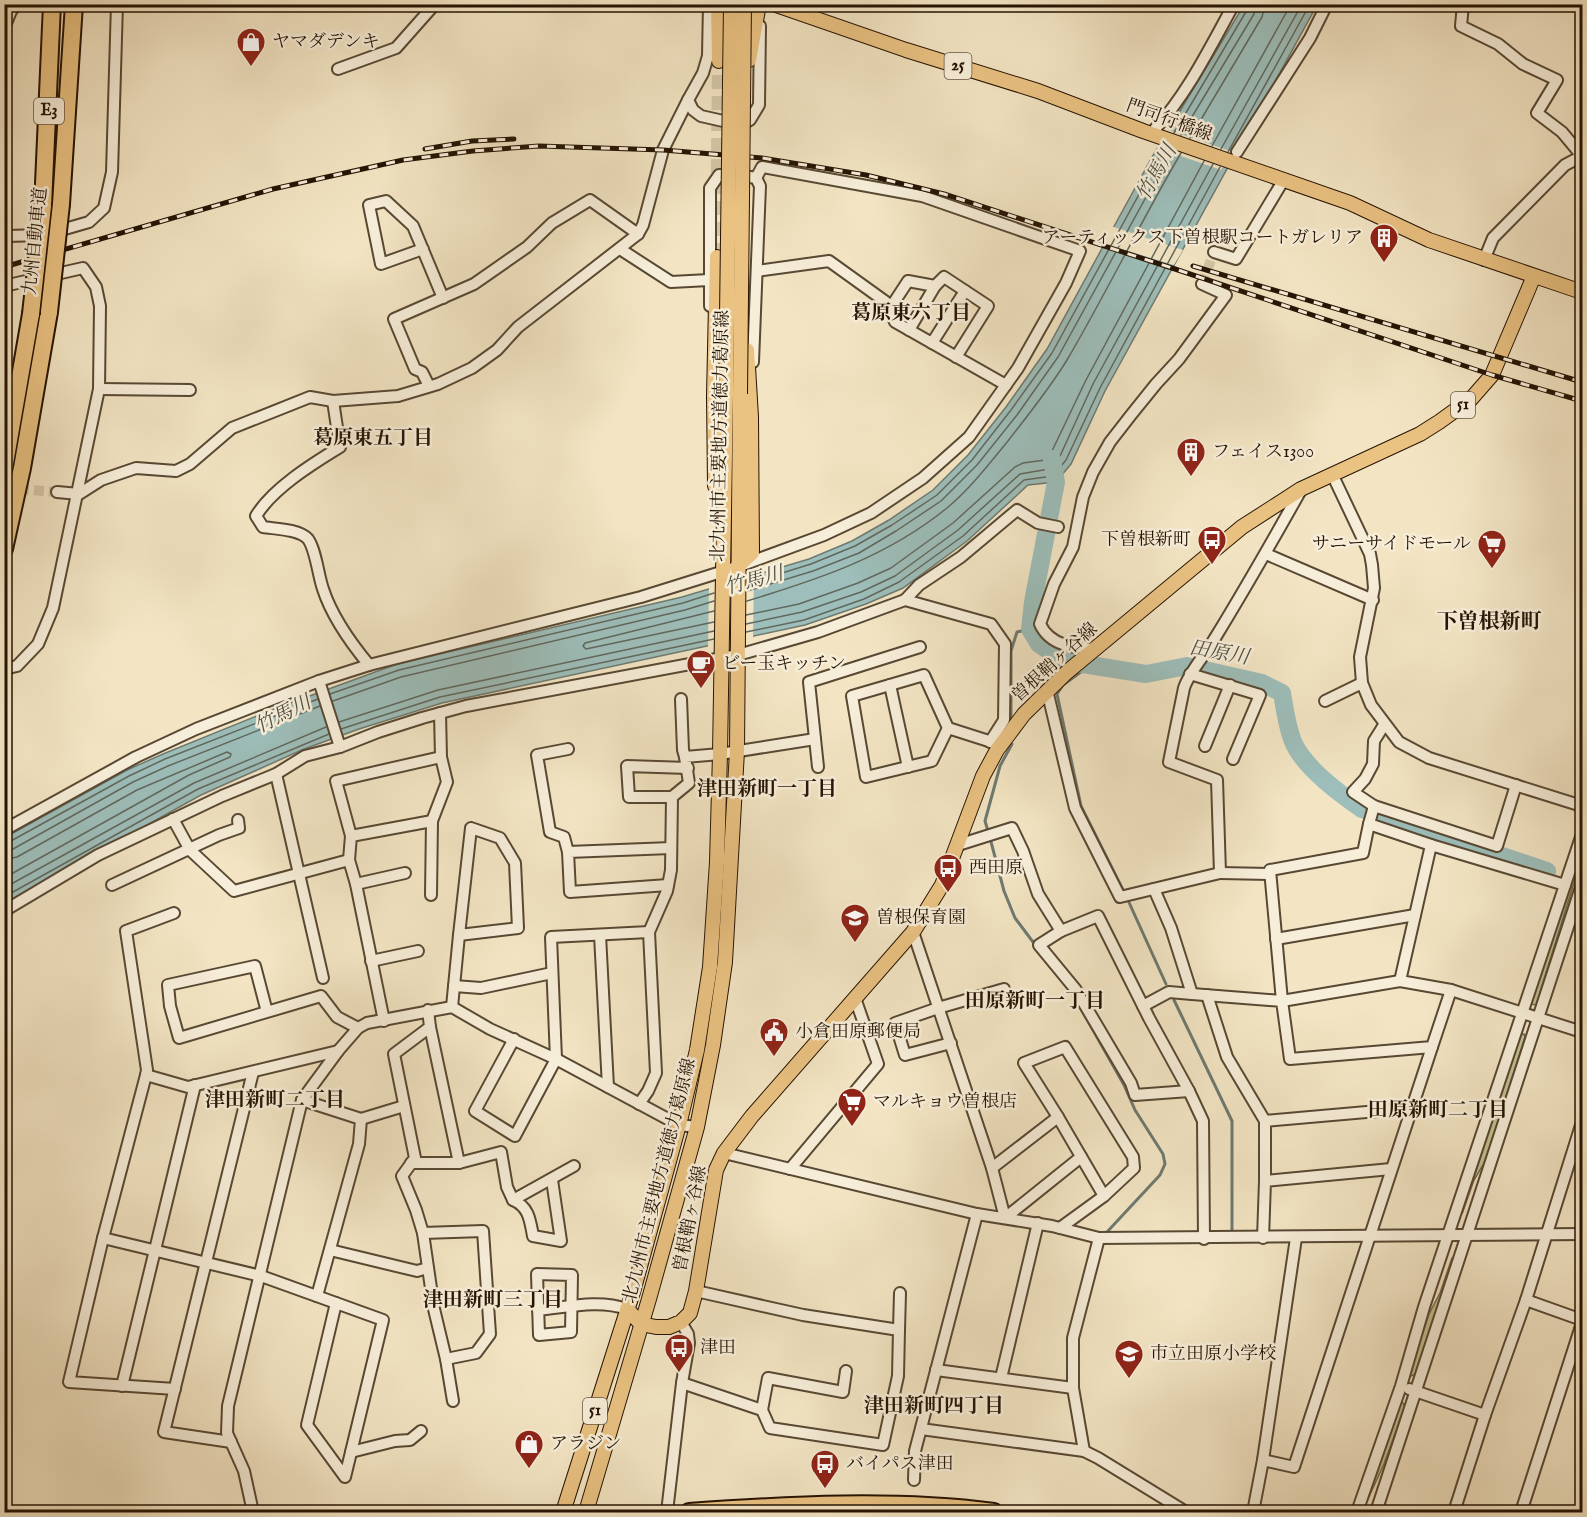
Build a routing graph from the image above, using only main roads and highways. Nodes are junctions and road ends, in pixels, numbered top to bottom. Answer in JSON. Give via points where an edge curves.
{"nodes":[{"id":1,"x":718,"y":4,"type":"edge"},
{"id":2,"x":731,"y":4,"type":"edge"},
{"id":3,"x":744,"y":4,"type":"edge"},
{"id":4,"x":760,"y":4,"type":"edge"},
{"id":5,"x":773,"y":4,"type":"edge"},
{"id":6,"x":52,"y":10,"type":"edge"},
{"id":7,"x":74,"y":11,"type":"edge"},
{"id":8,"x":749,"y":60,"type":"dead end"},
{"id":9,"x":719,"y":61,"type":"tunnel mouth"},
{"id":10,"x":747,"y":256,"type":"dead end"},
{"id":11,"x":717,"y":257,"type":"tunnel mouth"},
{"id":12,"x":1534,"y":276,"type":"junction"},
{"id":13,"x":1582,"y":292,"type":"edge"},
{"id":14,"x":727,"y":395,"type":"junction"},
{"id":15,"x":4,"y":470,"type":"edge"},
{"id":16,"x":4,"y":549,"type":"edge"},
{"id":17,"x":737,"y":571,"type":"junction"},
{"id":18,"x":627,"y":1309,"type":"junction"},
{"id":19,"x":641,"y":1324,"type":"junction"},
{"id":20,"x":563,"y":1512,"type":"edge"},
{"id":21,"x":586,"y":1512,"type":"edge"},
{"id":22,"x":689,"y":1512,"type":"edge"},
{"id":23,"x":994,"y":1512,"type":"edge"}],
"edges":[{"from":1,"to":9,"type":"main road"},
{"from":2,"to":14,"type":"main road","name":"北九州市主要地方道徳力葛原線","bridge":true},
{"from":3,"to":14,"type":"main road","name":"北九州市主要地方道徳力葛原線","bridge":true},
{"from":4,"to":8,"type":"main road"},
{"from":5,"to":12,"type":"main road","name":"門司行橋線","number":"25","via":[[1149,130],[1250,170],[1350,203],[1429,240]]},
{"from":6,"to":15,"type":"highway","name":"九州自動車道","number":"E3","bridge":true,"via":[[43,206],[31,314]]},
{"from":7,"to":16,"type":"highway","name":"九州自動車道","number":"E3","bridge":true,"via":[[61,204],[49,312]]},
{"from":10,"to":17,"type":"main road","via":[[752,553]]},
{"from":11,"to":14,"type":"main road"},
{"from":12,"to":13,"type":"main road","name":"門司行橋線","number":"25"},
{"from":12,"to":19,"type":"main road","name":"曽根鞘ヶ谷線","number":"51","via":[[1492,375],[1457,410],[1301,489],[1242,527],[1067,672],[995,743],[942,885],[913,932],[724,1153],[716,1170],[690,1313],[669,1327]]},
{"from":14,"to":17,"type":"main road","name":"北九州市主要地方道徳力葛原線"},
{"from":14,"to":18,"type":"main road","name":"北九州市主要地方道徳力葛原線","via":[[717,862],[711,967],[679,1125]]},
{"from":17,"to":19,"type":"main road","name":"北九州市主要地方道徳力葛原線","via":[[737,751],[725,962],[696,1127]]},
{"from":18,"to":19,"type":"main road"},
{"from":18,"to":20,"type":"main road","number":"51"},
{"from":19,"to":21,"type":"main road","number":"51"},
{"from":22,"to":23,"type":"highway","via":[[825,1505]]}]}
